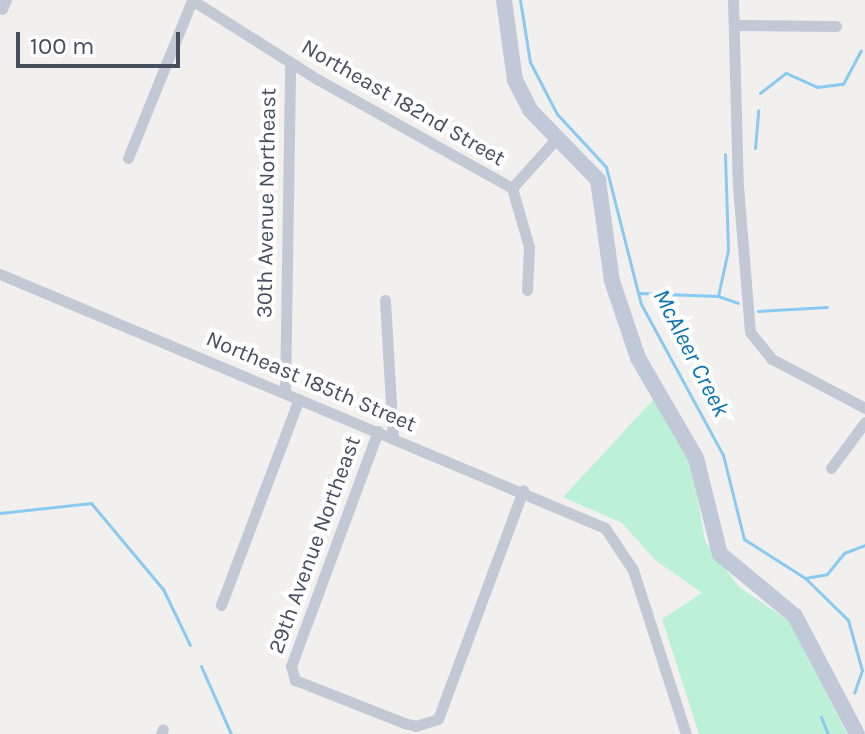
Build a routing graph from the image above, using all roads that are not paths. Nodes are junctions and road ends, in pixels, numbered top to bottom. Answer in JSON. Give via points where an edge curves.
{"nodes":[{"id":1,"x":192,"y":0,"type":"edge"},
{"id":2,"x":504,"y":0,"type":"edge"},
{"id":3,"x":733,"y":0,"type":"edge"},
{"id":4,"x":734,"y":25,"type":"junction"},
{"id":5,"x":836,"y":26,"type":"dead end"},
{"id":6,"x":290,"y":62,"type":"junction"},
{"id":7,"x":557,"y":138,"type":"junction"},
{"id":8,"x":128,"y":158,"type":"dead end"},
{"id":9,"x":512,"y":188,"type":"junction"},
{"id":10,"x":0,"y":274,"type":"edge"},
{"id":11,"x":527,"y":290,"type":"dead end"},
{"id":12,"x":385,"y":300,"type":"dead end"},
{"id":13,"x":285,"y":393,"type":"junction"},
{"id":14,"x":299,"y":399,"type":"junction"},
{"id":15,"x":865,"y":408,"type":"edge"},
{"id":16,"x":865,"y":422,"type":"edge"},
{"id":17,"x":378,"y":431,"type":"junction"},
{"id":18,"x":393,"y":438,"type":"junction"},
{"id":19,"x":831,"y":468,"type":"dead end"},
{"id":20,"x":523,"y":490,"type":"junction"},
{"id":21,"x":221,"y":605,"type":"dead end"},
{"id":22,"x":686,"y":734,"type":"edge"},
{"id":23,"x":857,"y":734,"type":"edge"}],
"edges":[{"from":1,"to":6,"type":"street","name":"Northeast 182nd Street"},
{"from":1,"to":8,"type":"street"},
{"from":2,"to":7,"type":"street","via":[[515,80],[530,110]]},
{"from":3,"to":4,"type":"street"},
{"from":4,"to":5,"type":"street"},
{"from":4,"to":15,"type":"street","via":[[738,186],[750,332],[759,348]]},
{"from":6,"to":9,"type":"street","name":"Northeast 182nd Street"},
{"from":6,"to":13,"type":"street","name":"30th Avenue Northeast"},
{"from":7,"to":9,"type":"street"},
{"from":7,"to":23,"type":"street","via":[[588,164],[602,192],[612,281],[638,358],[696,458],[720,554],[795,616]]},
{"from":9,"to":11,"type":"street","via":[[529,247]]},
{"from":10,"to":13,"type":"street","name":"Northeast 185th Street"},
{"from":12,"to":18,"type":"street","name":"29th Avenue Northeast"},
{"from":13,"to":14,"type":"street","name":"Northeast 185th Street"},
{"from":14,"to":17,"type":"street","name":"Northeast 185th Street"},
{"from":14,"to":21,"type":"street"},
{"from":16,"to":19,"type":"street"},
{"from":17,"to":18,"type":"street","name":"Northeast 185th Street"},
{"from":17,"to":20,"type":"street","name":"29th Avenue Northeast","via":[[290,673],[295,680],[404,723],[428,723],[446,710]]},
{"from":18,"to":20,"type":"street","name":"Northeast 185th Street"},
{"from":20,"to":22,"type":"street","name":"Northeast 185th Street","via":[[605,528],[633,570]]}]}
